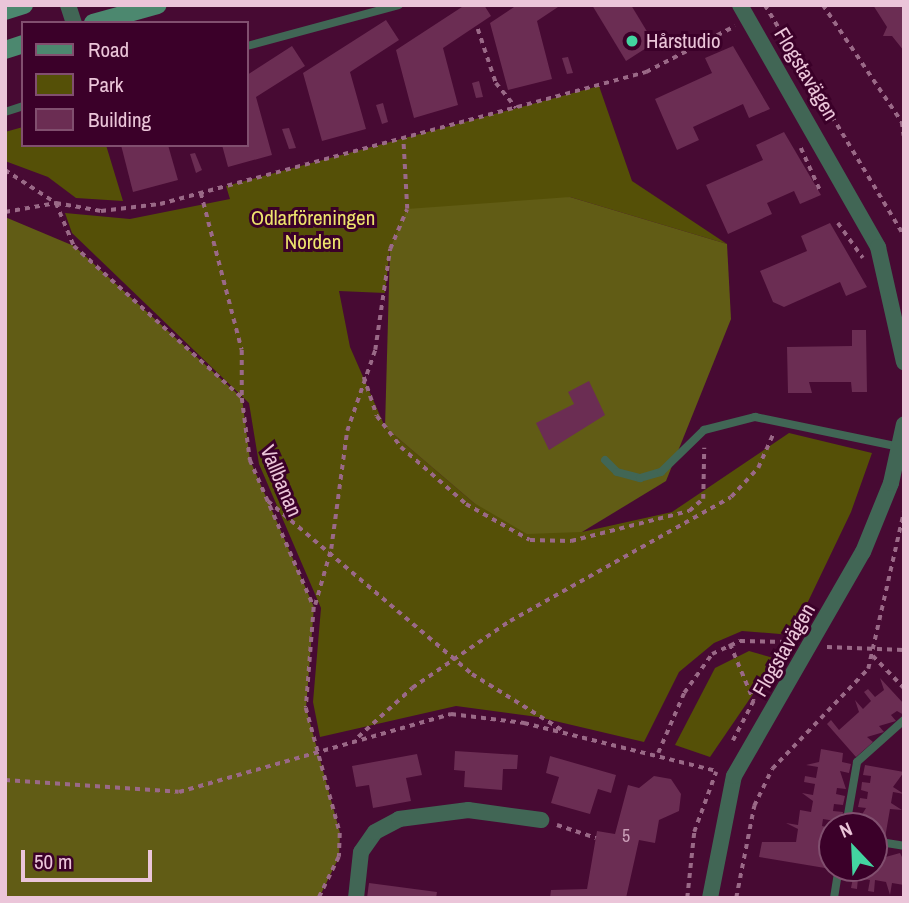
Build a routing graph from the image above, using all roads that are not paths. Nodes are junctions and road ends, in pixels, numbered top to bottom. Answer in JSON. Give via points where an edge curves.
{"nodes":[{"id":1,"x":24,"y":5,"type":"edge"},
{"id":2,"x":158,"y":5,"type":"edge"},
{"id":3,"x":399,"y":5,"type":"edge"},
{"id":4,"x":740,"y":5,"type":"edge"},
{"id":5,"x":5,"y":11,"type":"edge"},
{"id":6,"x":100,"y":21,"type":"edge"},
{"id":7,"x":248,"y":46,"type":"edge"},
{"id":8,"x":904,"y":347,"type":"edge"},
{"id":9,"x":904,"y":362,"type":"edge"},
{"id":10,"x":904,"y":424,"type":"edge"},
{"id":11,"x":900,"y":446,"type":"junction"},
{"id":12,"x":605,"y":460,"type":"dead end"},
{"id":13,"x":904,"y":720,"type":"edge"},
{"id":14,"x":848,"y":812,"type":"edge"},
{"id":15,"x":541,"y":820,"type":"road end"},
{"id":16,"x":356,"y":898,"type":"edge"},
{"id":17,"x":710,"y":898,"type":"edge"}],
"edges":[{"from":1,"to":5,"type":"main road"},
{"from":2,"to":6,"type":"main road"},
{"from":3,"to":7,"type":"lane"},
{"from":4,"to":8,"type":"street","name":"Flogstavägen","via":[[878,247]]},
{"from":8,"to":9,"type":"street","name":"Flogstavägen"},
{"from":10,"to":11,"type":"street","name":"Flogstavägen"},
{"from":11,"to":12,"type":"lane","via":[[779,421],[722,421],[702,432],[661,472],[640,478],[617,472]]},
{"from":11,"to":17,"type":"street","name":"Flogstavägen","via":[[863,552],[734,776]]},
{"from":13,"to":14,"type":"lane","via":[[857,762]]},
{"from":15,"to":16,"type":"street","via":[[468,810],[399,819],[374,832],[360,852]]}]}
